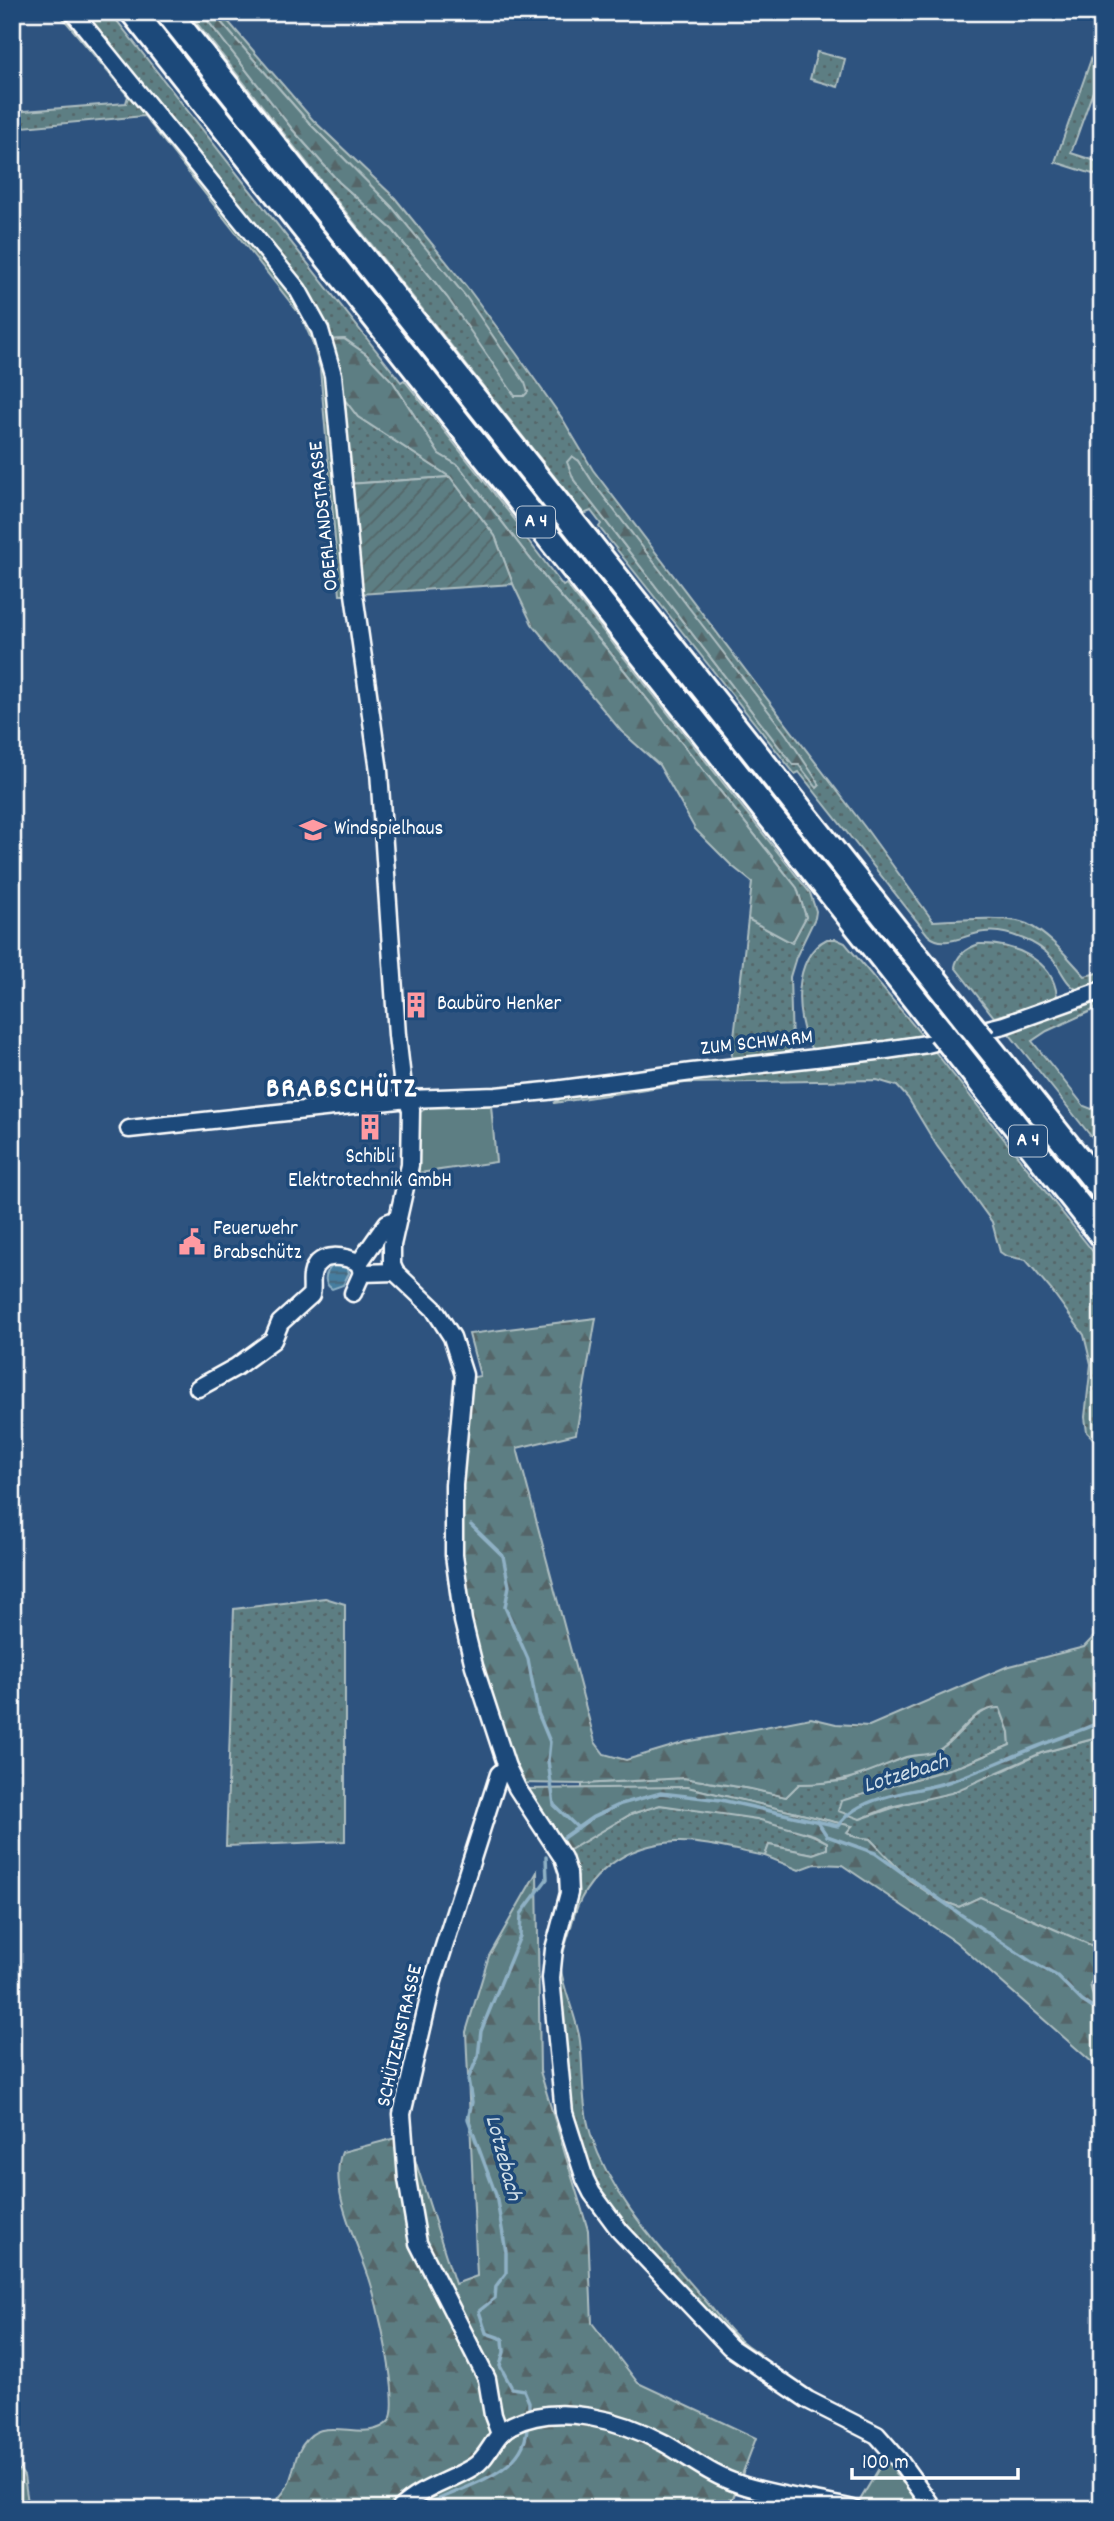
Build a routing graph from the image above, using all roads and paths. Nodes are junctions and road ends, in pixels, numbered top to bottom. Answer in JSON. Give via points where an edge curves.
{"nodes":[{"id":1,"x":73,"y":12,"type":"edge"},
{"id":2,"x":133,"y":12,"type":"edge"},
{"id":3,"x":168,"y":12,"type":"edge"},
{"id":4,"x":1102,"y":990,"type":"edge"},
{"id":5,"x":408,"y":1099,"type":"junction"},
{"id":6,"x":129,"y":1129,"type":"dead end"},
{"id":7,"x":1102,"y":1189,"type":"edge"},
{"id":8,"x":397,"y":1219,"type":"junction"},
{"id":9,"x":1102,"y":1235,"type":"edge"},
{"id":10,"x":360,"y":1268,"type":"junction"},
{"id":11,"x":395,"y":1272,"type":"junction"},
{"id":12,"x":353,"y":1293,"type":"dead end"},
{"id":13,"x":198,"y":1388,"type":"dead end"},
{"id":14,"x":507,"y":1767,"type":"junction"},
{"id":15,"x":500,"y":2434,"type":"junction"},
{"id":16,"x":399,"y":2509,"type":"edge"},
{"id":17,"x":853,"y":2509,"type":"edge"},
{"id":18,"x":934,"y":2509,"type":"edge"}],
"edges":[{"from":1,"to":5,"type":"street","name":"OBERLANDSTRASSE","via":[[298,290],[328,354],[379,771],[397,1035]]},
{"from":2,"to":9,"type":"highway","number":"A 4"},
{"from":3,"to":7,"type":"highway","number":"A 4"},
{"from":4,"to":5,"type":"street","name":"ZUM SCHWARM","via":[[1004,1025],[900,1048],[534,1093]]},
{"from":5,"to":6,"type":"street","name":"ZUM SCHWARM"},
{"from":5,"to":8,"type":"street","name":"OBERLANDSTRASSE","via":[[410,1165]]},
{"from":8,"to":10,"type":"street","via":[[387,1223]]},
{"from":8,"to":11,"type":"street","name":"OBERLANDSTRASSE","via":[[392,1245]]},
{"from":10,"to":11,"type":"street"},
{"from":10,"to":12,"type":"street"},
{"from":10,"to":13,"type":"street","via":[[345,1256],[326,1258],[315,1266],[311,1294],[280,1323],[273,1340]]},
{"from":11,"to":14,"type":"street","via":[[434,1309],[452,1337],[464,1375],[454,1485],[457,1583],[474,1666]]},
{"from":14,"to":15,"type":"street","name":"SCHÜTZENSTRASSE","via":[[499,1774],[464,1879],[433,1982],[402,2114],[418,2243],[487,2379]]},
{"from":14,"to":18,"type":"street","via":[[568,1873],[569,1893],[551,1978],[564,2113],[592,2193],[620,2231],[730,2347],[808,2400],[877,2435]]},
{"from":15,"to":16,"type":"street","via":[[473,2467],[425,2489]]},
{"from":15,"to":17,"type":"street","via":[[509,2426],[547,2414],[593,2418],[650,2436],[737,2484]]}]}
